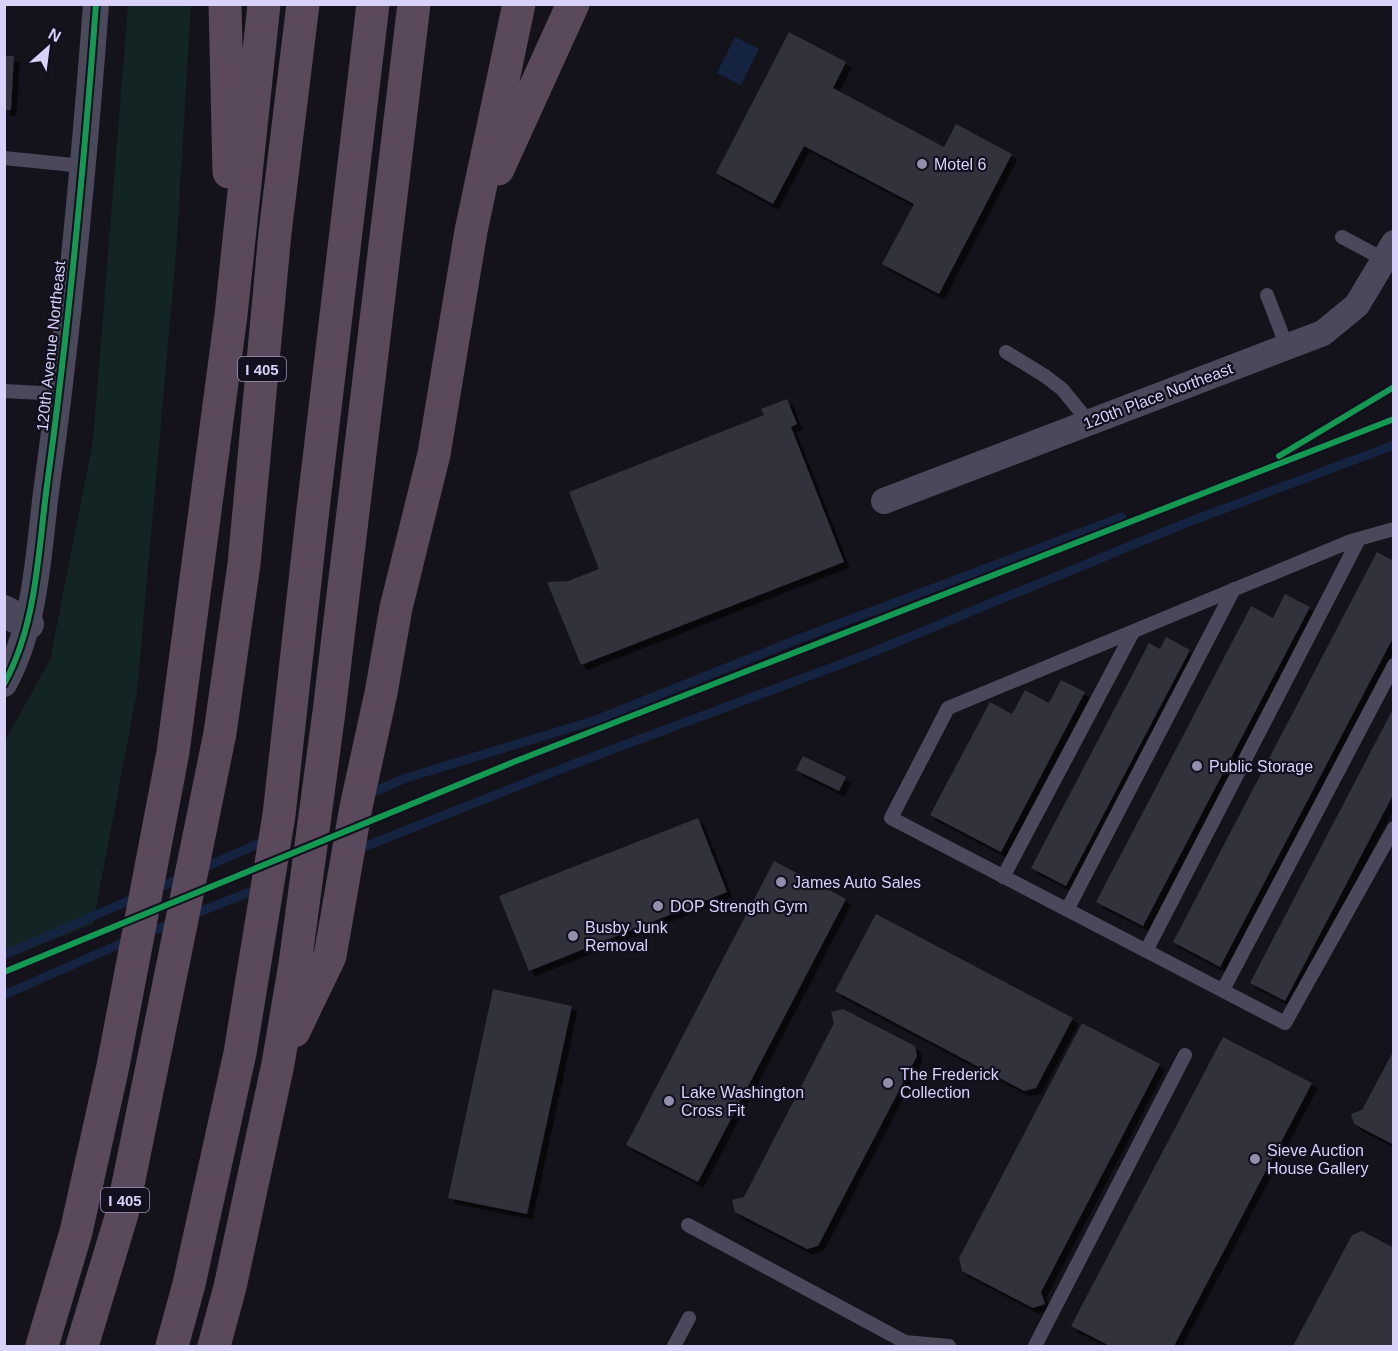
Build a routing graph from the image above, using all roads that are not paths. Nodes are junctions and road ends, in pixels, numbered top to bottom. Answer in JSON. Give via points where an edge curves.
{"nodes":[{"id":1,"x":96,"y":4,"type":"edge"},
{"id":2,"x":225,"y":4,"type":"edge"},
{"id":3,"x":264,"y":4,"type":"edge"},
{"id":4,"x":303,"y":4,"type":"edge"},
{"id":5,"x":373,"y":4,"type":"edge"},
{"id":6,"x":414,"y":4,"type":"edge"},
{"id":7,"x":519,"y":4,"type":"edge"},
{"id":8,"x":573,"y":4,"type":"edge"},
{"id":9,"x":4,"y":158,"type":"edge"},
{"id":10,"x":83,"y":166,"type":"junction"},
{"id":11,"x":471,"y":231,"type":"junction"},
{"id":12,"x":1342,"y":237,"type":"dead end"},
{"id":13,"x":1389,"y":251,"type":"edge"},
{"id":14,"x":1267,"y":295,"type":"dead end"},
{"id":15,"x":231,"y":315,"type":"junction"},
{"id":16,"x":1287,"y":347,"type":"junction"},
{"id":17,"x":1006,"y":352,"type":"dead end"},
{"id":18,"x":4,"y":392,"type":"edge"},
{"id":19,"x":60,"y":394,"type":"junction"},
{"id":20,"x":1089,"y":422,"type":"junction"},
{"id":21,"x":884,"y":501,"type":"dead end"},
{"id":22,"x":1394,"y":529,"type":"edge"},
{"id":23,"x":1359,"y":539,"type":"junction"},
{"id":24,"x":1234,"y":589,"type":"junction"},
{"id":25,"x":16,"y":618,"type":"edge"},
{"id":26,"x":1132,"y":632,"type":"junction"},
{"id":27,"x":1394,"y":665,"type":"edge"},
{"id":28,"x":8,"y":671,"type":"edge"},
{"id":29,"x":1394,"y":828,"type":"edge"},
{"id":30,"x":1003,"y":877,"type":"junction"},
{"id":31,"x":1067,"y":910,"type":"junction"},
{"id":32,"x":1146,"y":951,"type":"junction"},
{"id":33,"x":1223,"y":990,"type":"junction"},
{"id":34,"x":1185,"y":1055,"type":"dead end"},
{"id":35,"x":278,"y":1064,"type":"junction"},
{"id":36,"x":688,"y":1225,"type":"dead end"},
{"id":37,"x":689,"y":1318,"type":"dead end"},
{"id":38,"x":42,"y":1347,"type":"edge"},
{"id":39,"x":82,"y":1347,"type":"edge"},
{"id":40,"x":172,"y":1347,"type":"edge"},
{"id":41,"x":214,"y":1347,"type":"edge"},
{"id":42,"x":674,"y":1347,"type":"edge"},
{"id":43,"x":949,"y":1347,"type":"edge"},
{"id":44,"x":1035,"y":1347,"type":"edge"}],
"edges":[{"from":1,"to":10,"type":"street","name":"120th Avenue Northeast"},
{"from":2,"to":15,"type":"highway"},
{"from":3,"to":15,"type":"highway","number":"I 405"},
{"from":4,"to":39,"type":"highway","number":"I 405","via":[[275,233],[244,564],[220,733],[122,1214]]},
{"from":5,"to":40,"type":"highway","via":[[279,815],[225,1124]]},
{"from":6,"to":35,"type":"highway","via":[[329,712]]},
{"from":7,"to":11,"type":"highway"},
{"from":8,"to":11,"type":"highway"},
{"from":9,"to":10,"type":"lane"},
{"from":10,"to":19,"type":"street","name":"120th Avenue Northeast"},
{"from":11,"to":35,"type":"highway","via":[[434,454],[396,608],[330,956]]},
{"from":12,"to":13,"type":"lane"},
{"from":13,"to":16,"type":"street","name":"120th Place Northeast","via":[[1358,304],[1323,333]]},
{"from":14,"to":16,"type":"lane"},
{"from":15,"to":38,"type":"highway","number":"I 405","via":[[173,752],[113,1066],[76,1232]]},
{"from":16,"to":20,"type":"street","name":"120th Place Northeast"},
{"from":17,"to":20,"type":"lane","via":[[1062,389]]},
{"from":18,"to":19,"type":"lane"},
{"from":19,"to":25,"type":"street","name":"120th Avenue Northeast"},
{"from":20,"to":21,"type":"street","name":"120th Place Northeast"},
{"from":22,"to":23,"type":"lane"},
{"from":23,"to":24,"type":"lane"},
{"from":23,"to":32,"type":"lane"},
{"from":24,"to":26,"type":"lane"},
{"from":24,"to":31,"type":"lane"},
{"from":25,"to":28,"type":"street","name":"120th Avenue Northeast"},
{"from":26,"to":30,"type":"lane"},
{"from":26,"to":30,"type":"lane","via":[[948,708],[891,818]]},
{"from":27,"to":33,"type":"lane"},
{"from":29,"to":33,"type":"lane","via":[[1286,1023]]},
{"from":30,"to":31,"type":"lane"},
{"from":31,"to":32,"type":"lane"},
{"from":32,"to":33,"type":"lane"},
{"from":34,"to":44,"type":"lane"},
{"from":35,"to":41,"type":"highway"},
{"from":36,"to":43,"type":"lane","via":[[905,1342]]},
{"from":37,"to":42,"type":"lane"}]}
